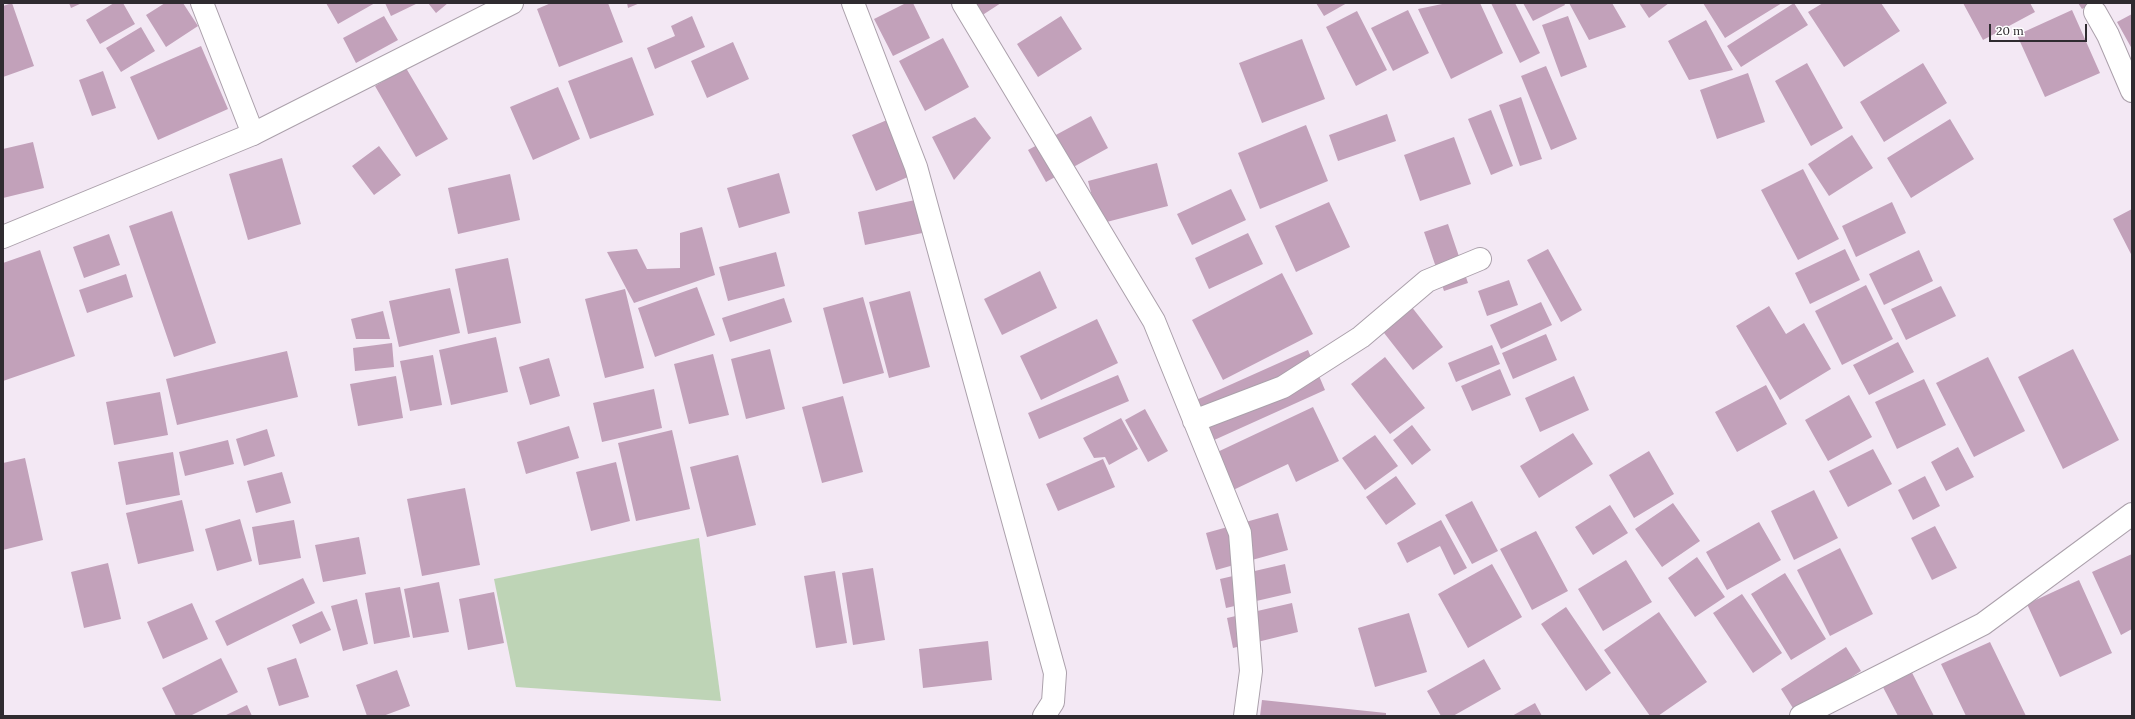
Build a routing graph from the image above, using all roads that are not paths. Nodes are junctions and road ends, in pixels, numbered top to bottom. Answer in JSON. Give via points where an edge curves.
{"nodes":[{"id":1,"x":202,"y":3,"type":"edge"},
{"id":2,"x":512,"y":3,"type":"edge"},
{"id":3,"x":853,"y":3,"type":"edge"},
{"id":4,"x":963,"y":3,"type":"edge"},
{"id":5,"x":2095,"y":12,"type":"dead end"},
{"id":6,"x":2132,"y":91,"type":"edge"},
{"id":7,"x":254,"y":134,"type":"junction"},
{"id":8,"x":3,"y":237,"type":"edge"},
{"id":9,"x":1480,"y":259,"type":"dead end"},
{"id":10,"x":1194,"y":421,"type":"junction"},
{"id":11,"x":2132,"y":514,"type":"edge"},
{"id":12,"x":1044,"y":716,"type":"edge"},
{"id":13,"x":1245,"y":716,"type":"edge"},
{"id":14,"x":1801,"y":716,"type":"edge"}],
"edges":[{"from":1,"to":7,"type":"street"},
{"from":2,"to":7,"type":"street"},
{"from":3,"to":12,"type":"street","via":[[916,167],[1055,673],[1053,702]]},
{"from":4,"to":10,"type":"street","via":[[1154,321]]},
{"from":5,"to":6,"type":"street","via":[[2108,35]]},
{"from":7,"to":8,"type":"street"},
{"from":9,"to":10,"type":"street","via":[[1427,281],[1361,337],[1283,386]]},
{"from":10,"to":13,"type":"street","via":[[1240,533],[1251,671]]},
{"from":11,"to":14,"type":"street","via":[[1983,624]]}]}
